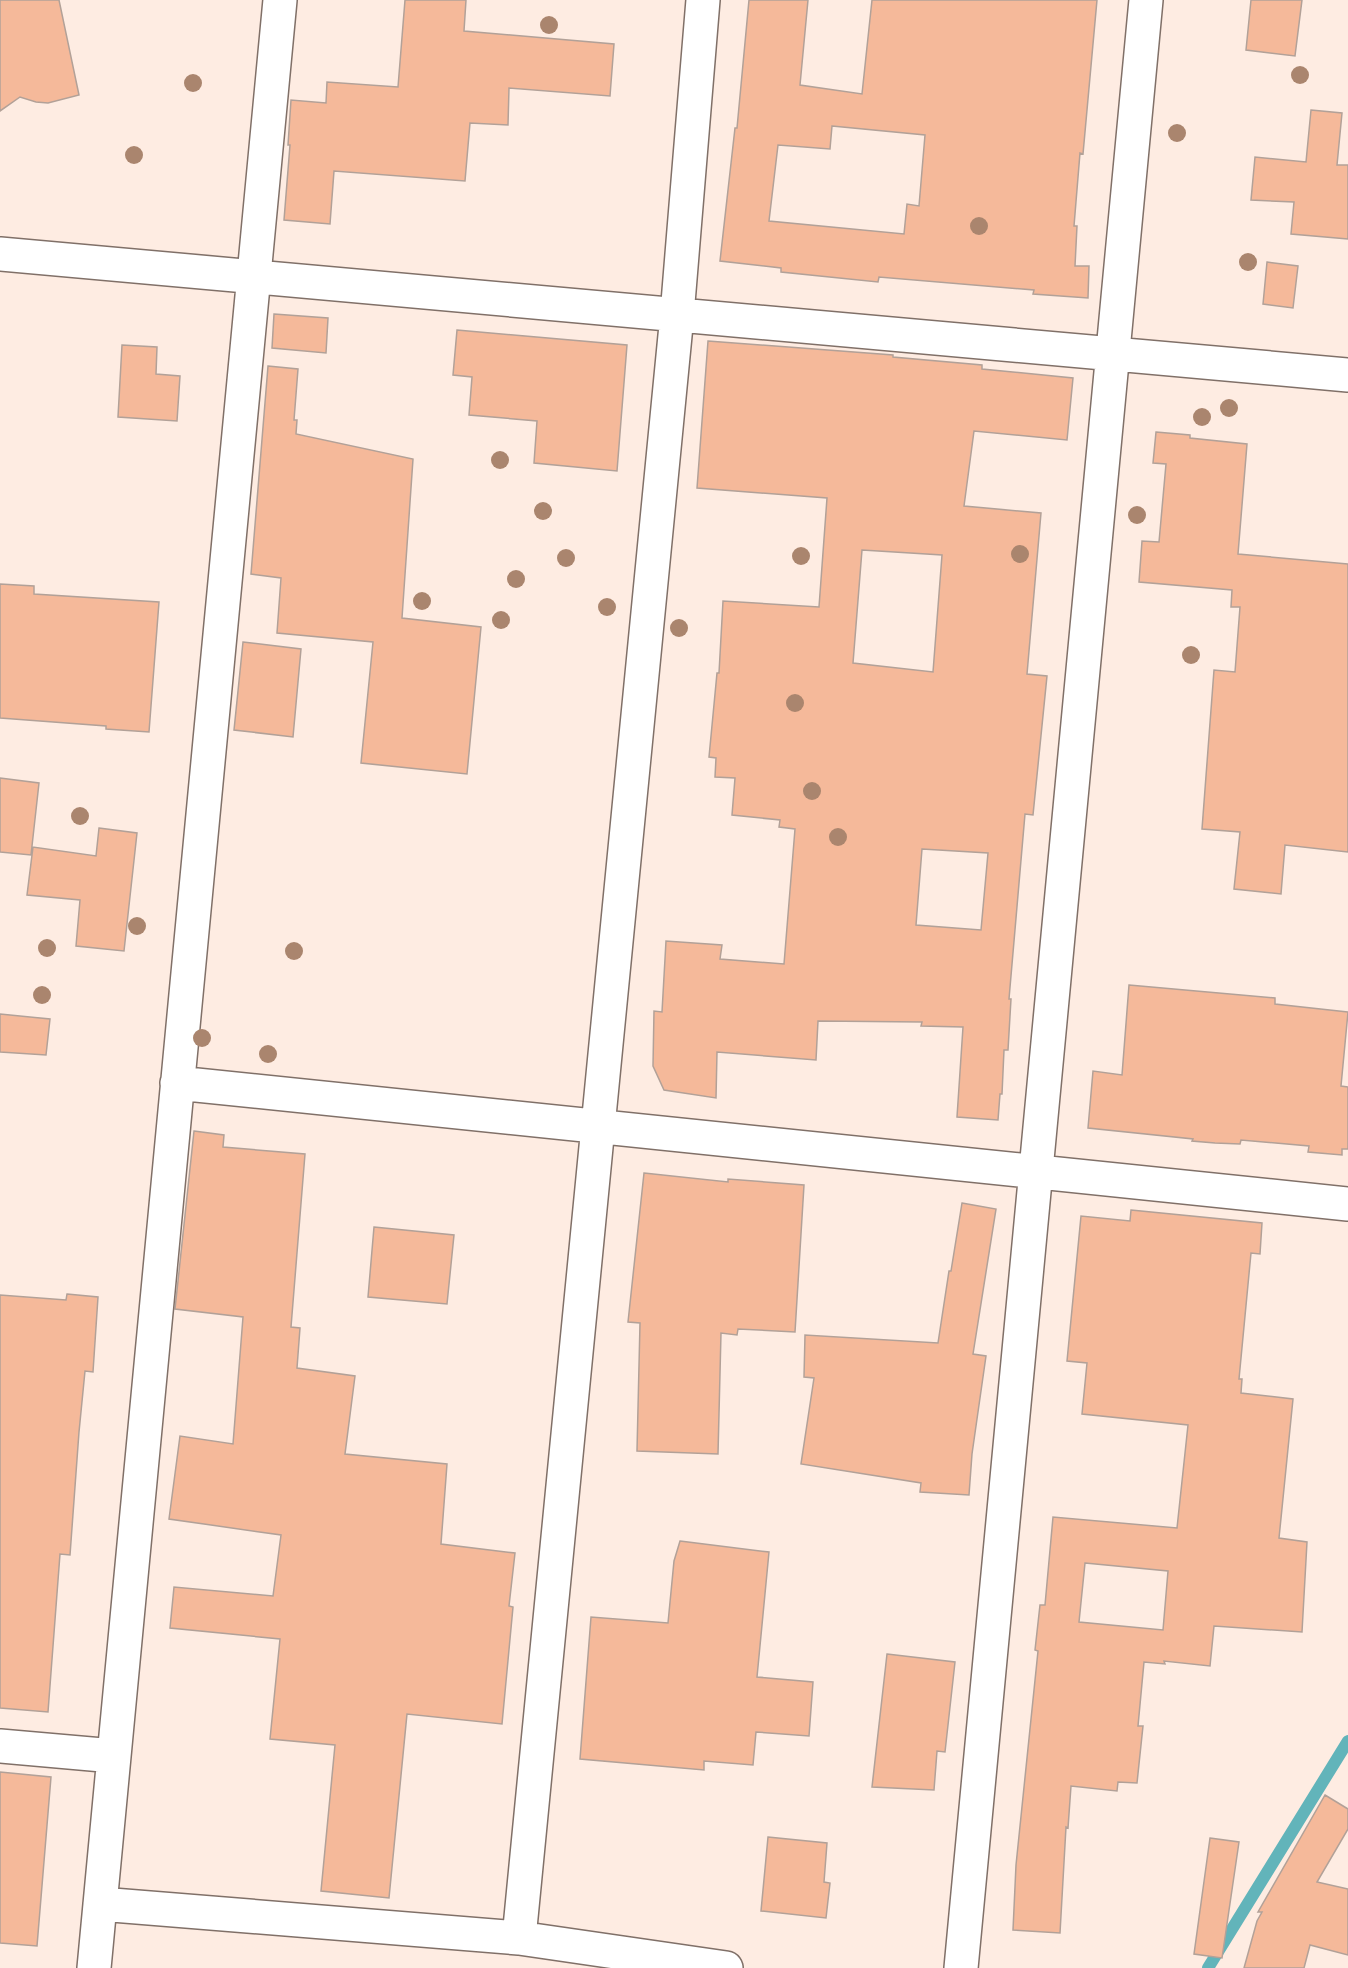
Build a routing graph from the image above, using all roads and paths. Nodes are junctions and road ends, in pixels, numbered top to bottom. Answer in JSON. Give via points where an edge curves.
{"nodes":[{"id":1,"x":280,"y":0,"type":"edge"},
{"id":2,"x":703,"y":0,"type":"edge"},
{"id":3,"x":1146,"y":0,"type":"edge"},
{"id":4,"x":0,"y":254,"type":"edge"},
{"id":5,"x":253,"y":277,"type":"junction"},
{"id":6,"x":677,"y":315,"type":"junction"},
{"id":7,"x":1113,"y":354,"type":"junction"},
{"id":8,"x":1348,"y":375,"type":"edge"},
{"id":9,"x":177,"y":1083,"type":"junction"},
{"id":10,"x":597,"y":1126,"type":"junction"},
{"id":11,"x":1036,"y":1172,"type":"junction"},
{"id":12,"x":1348,"y":1204,"type":"edge"},
{"id":13,"x":0,"y":1746,"type":"edge"},
{"id":14,"x":114,"y":1756,"type":"junction"},
{"id":15,"x":100,"y":1904,"type":"junction"},
{"id":16,"x":519,"y":1938,"type":"junction"},
{"id":17,"x":94,"y":1968,"type":"edge"},
{"id":18,"x":726,"y":1968,"type":"edge"},
{"id":19,"x":962,"y":1968,"type":"edge"}],
"edges":[{"from":1,"to":5,"type":"street"},
{"from":2,"to":6,"type":"street"},
{"from":3,"to":7,"type":"street"},
{"from":4,"to":5,"type":"street"},
{"from":5,"to":6,"type":"street"},
{"from":5,"to":9,"type":"street"},
{"from":6,"to":7,"type":"street"},
{"from":6,"to":10,"type":"street"},
{"from":7,"to":8,"type":"street"},
{"from":7,"to":11,"type":"street"},
{"from":9,"to":10,"type":"street"},
{"from":9,"to":14,"type":"street"},
{"from":10,"to":11,"type":"street"},
{"from":10,"to":16,"type":"street"},
{"from":11,"to":12,"type":"street"},
{"from":11,"to":19,"type":"street"},
{"from":13,"to":14,"type":"street"},
{"from":14,"to":15,"type":"street"},
{"from":15,"to":16,"type":"street"},
{"from":15,"to":17,"type":"street"},
{"from":16,"to":18,"type":"street"}]}
